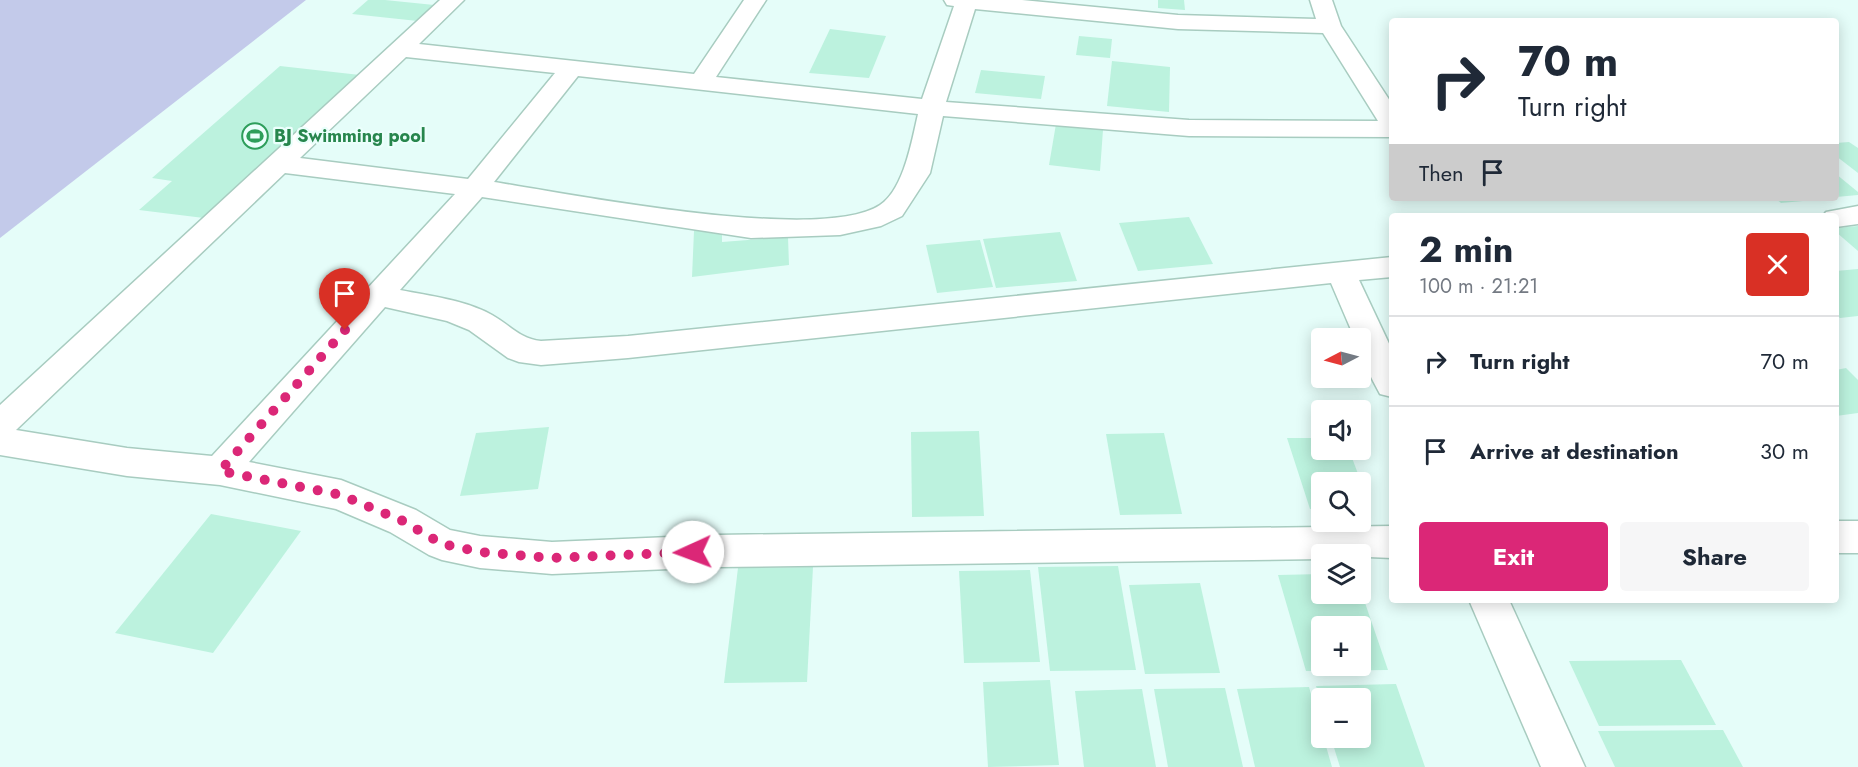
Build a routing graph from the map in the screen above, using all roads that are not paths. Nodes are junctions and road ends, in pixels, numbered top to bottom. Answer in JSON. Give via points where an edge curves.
{"nodes":[{"id":1,"x":453,"y":0,"type":"edge"},
{"id":2,"x":755,"y":0,"type":"edge"},
{"id":3,"x":963,"y":0,"type":"edge"},
{"id":4,"x":1321,"y":0,"type":"edge"},
{"id":5,"x":1330,"y":26,"type":"junction"},
{"id":6,"x":400,"y":48,"type":"junction"},
{"id":7,"x":573,"y":67,"type":"junction"},
{"id":8,"x":701,"y":82,"type":"junction"},
{"id":9,"x":932,"y":108,"type":"junction"},
{"id":10,"x":1389,"y":121,"type":"edge"},
{"id":11,"x":1389,"y":126,"type":"edge"},
{"id":12,"x":280,"y":164,"type":"junction"},
{"id":13,"x":475,"y":188,"type":"junction"},
{"id":14,"x":1858,"y":215,"type":"edge"},
{"id":15,"x":1839,"y":218,"type":"edge"},
{"id":16,"x":1389,"y":267,"type":"edge"},
{"id":17,"x":1341,"y":273,"type":"junction"},
{"id":18,"x":376,"y":295,"type":"junction"},
{"id":19,"x":1389,"y":378,"type":"edge"},
{"id":20,"x":0,"y":425,"type":"edge"},
{"id":21,"x":0,"y":441,"type":"edge"},
{"id":22,"x":220,"y":471,"type":"junction"},
{"id":23,"x":1839,"y":537,"type":"edge"},
{"id":24,"x":1858,"y":537,"type":"edge"},
{"id":25,"x":1389,"y":542,"type":"edge"},
{"id":26,"x":1490,"y":603,"type":"edge"},
{"id":27,"x":1563,"y":767,"type":"edge"}],
"edges":[{"from":1,"to":6,"type":"street"},
{"from":2,"to":8,"type":"street"},
{"from":3,"to":5,"type":"street","via":[[1178,22]]},
{"from":3,"to":9,"type":"street"},
{"from":4,"to":5,"type":"street"},
{"from":5,"to":10,"type":"street"},
{"from":6,"to":7,"type":"street"},
{"from":6,"to":12,"type":"street"},
{"from":7,"to":8,"type":"street"},
{"from":7,"to":13,"type":"street"},
{"from":8,"to":9,"type":"street"},
{"from":9,"to":11,"type":"street","via":[[1189,128]]},
{"from":9,"to":13,"type":"street","via":[[917,172],[892,210],[872,220],[751,229]]},
{"from":12,"to":13,"type":"street"},
{"from":12,"to":20,"type":"street"},
{"from":13,"to":18,"type":"street"},
{"from":14,"to":15,"type":"street"},
{"from":16,"to":17,"type":"street"},
{"from":17,"to":18,"type":"street","via":[[628,347],[541,352],[519,350],[480,322]]},
{"from":17,"to":19,"type":"street"},
{"from":18,"to":22,"type":"street"},
{"from":21,"to":22,"type":"street","via":[[126,462]]},
{"from":22,"to":25,"type":"street","via":[[341,495],[403,521],[442,544],[480,552],[552,558],[717,551]]},
{"from":23,"to":24,"type":"street"},
{"from":26,"to":27,"type":"street"}]}
